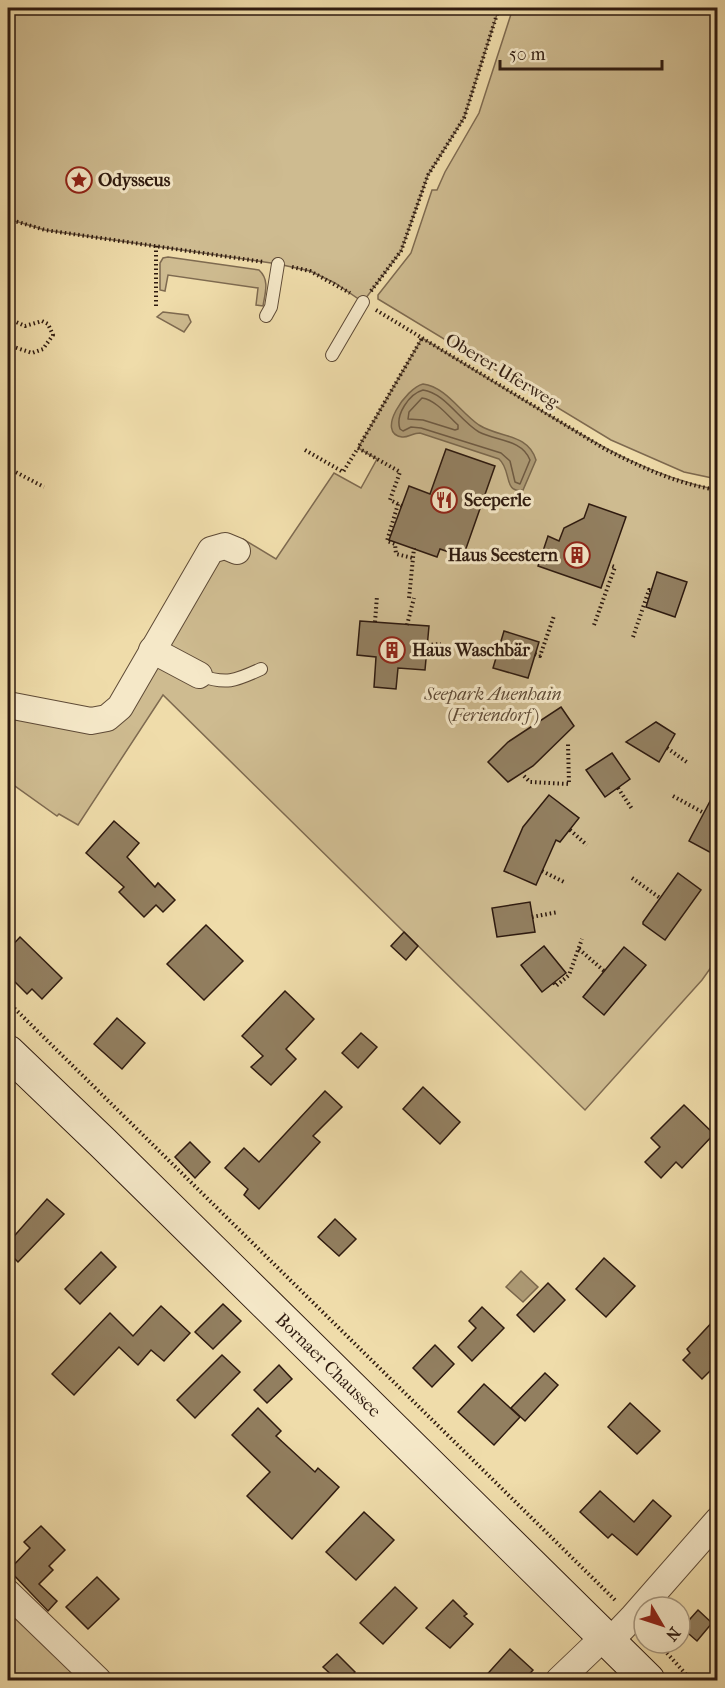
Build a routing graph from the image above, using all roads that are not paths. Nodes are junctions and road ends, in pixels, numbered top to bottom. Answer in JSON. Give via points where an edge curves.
{"nodes":[{"id":1,"x":278,"y":264,"type":"road end"},
{"id":2,"x":363,"y":302,"type":"road end"},
{"id":3,"x":266,"y":316,"type":"dead end"},
{"id":4,"x":332,"y":355,"type":"dead end"},
{"id":5,"x":237,"y":551,"type":"dead end"},
{"id":6,"x":152,"y":650,"type":"junction"},
{"id":7,"x":261,"y":669,"type":"dead end"},
{"id":8,"x":199,"y":675,"type":"joint"},
{"id":9,"x":8,"y":705,"type":"edge"},
{"id":10,"x":8,"y":1052,"type":"edge"},
{"id":11,"x":717,"y":1520,"type":"edge"},
{"id":12,"x":8,"y":1593,"type":"edge"},
{"id":13,"x":606,"y":1639,"type":"junction"},
{"id":14,"x":98,"y":1680,"type":"edge"},
{"id":15,"x":559,"y":1680,"type":"edge"},
{"id":16,"x":648,"y":1680,"type":"edge"}],
"edges":[{"from":1,"to":3,"type":"lane"},
{"from":2,"to":4,"type":"lane"},
{"from":5,"to":6,"type":"street","via":[[225,546],[211,550]]},
{"from":6,"to":8,"type":"street"},
{"from":6,"to":9,"type":"street","via":[[120,707],[107,718],[91,721]]},
{"from":7,"to":8,"type":"lane","via":[[235,681],[216,681]]},
{"from":10,"to":13,"type":"street","name":"Bornaer Chaussee"},
{"from":11,"to":13,"type":"street","via":[[632,1618]]},
{"from":12,"to":14,"type":"street"},
{"from":13,"to":15,"type":"street"},
{"from":13,"to":16,"type":"street","name":"Bornaer Chaussee"}]}
